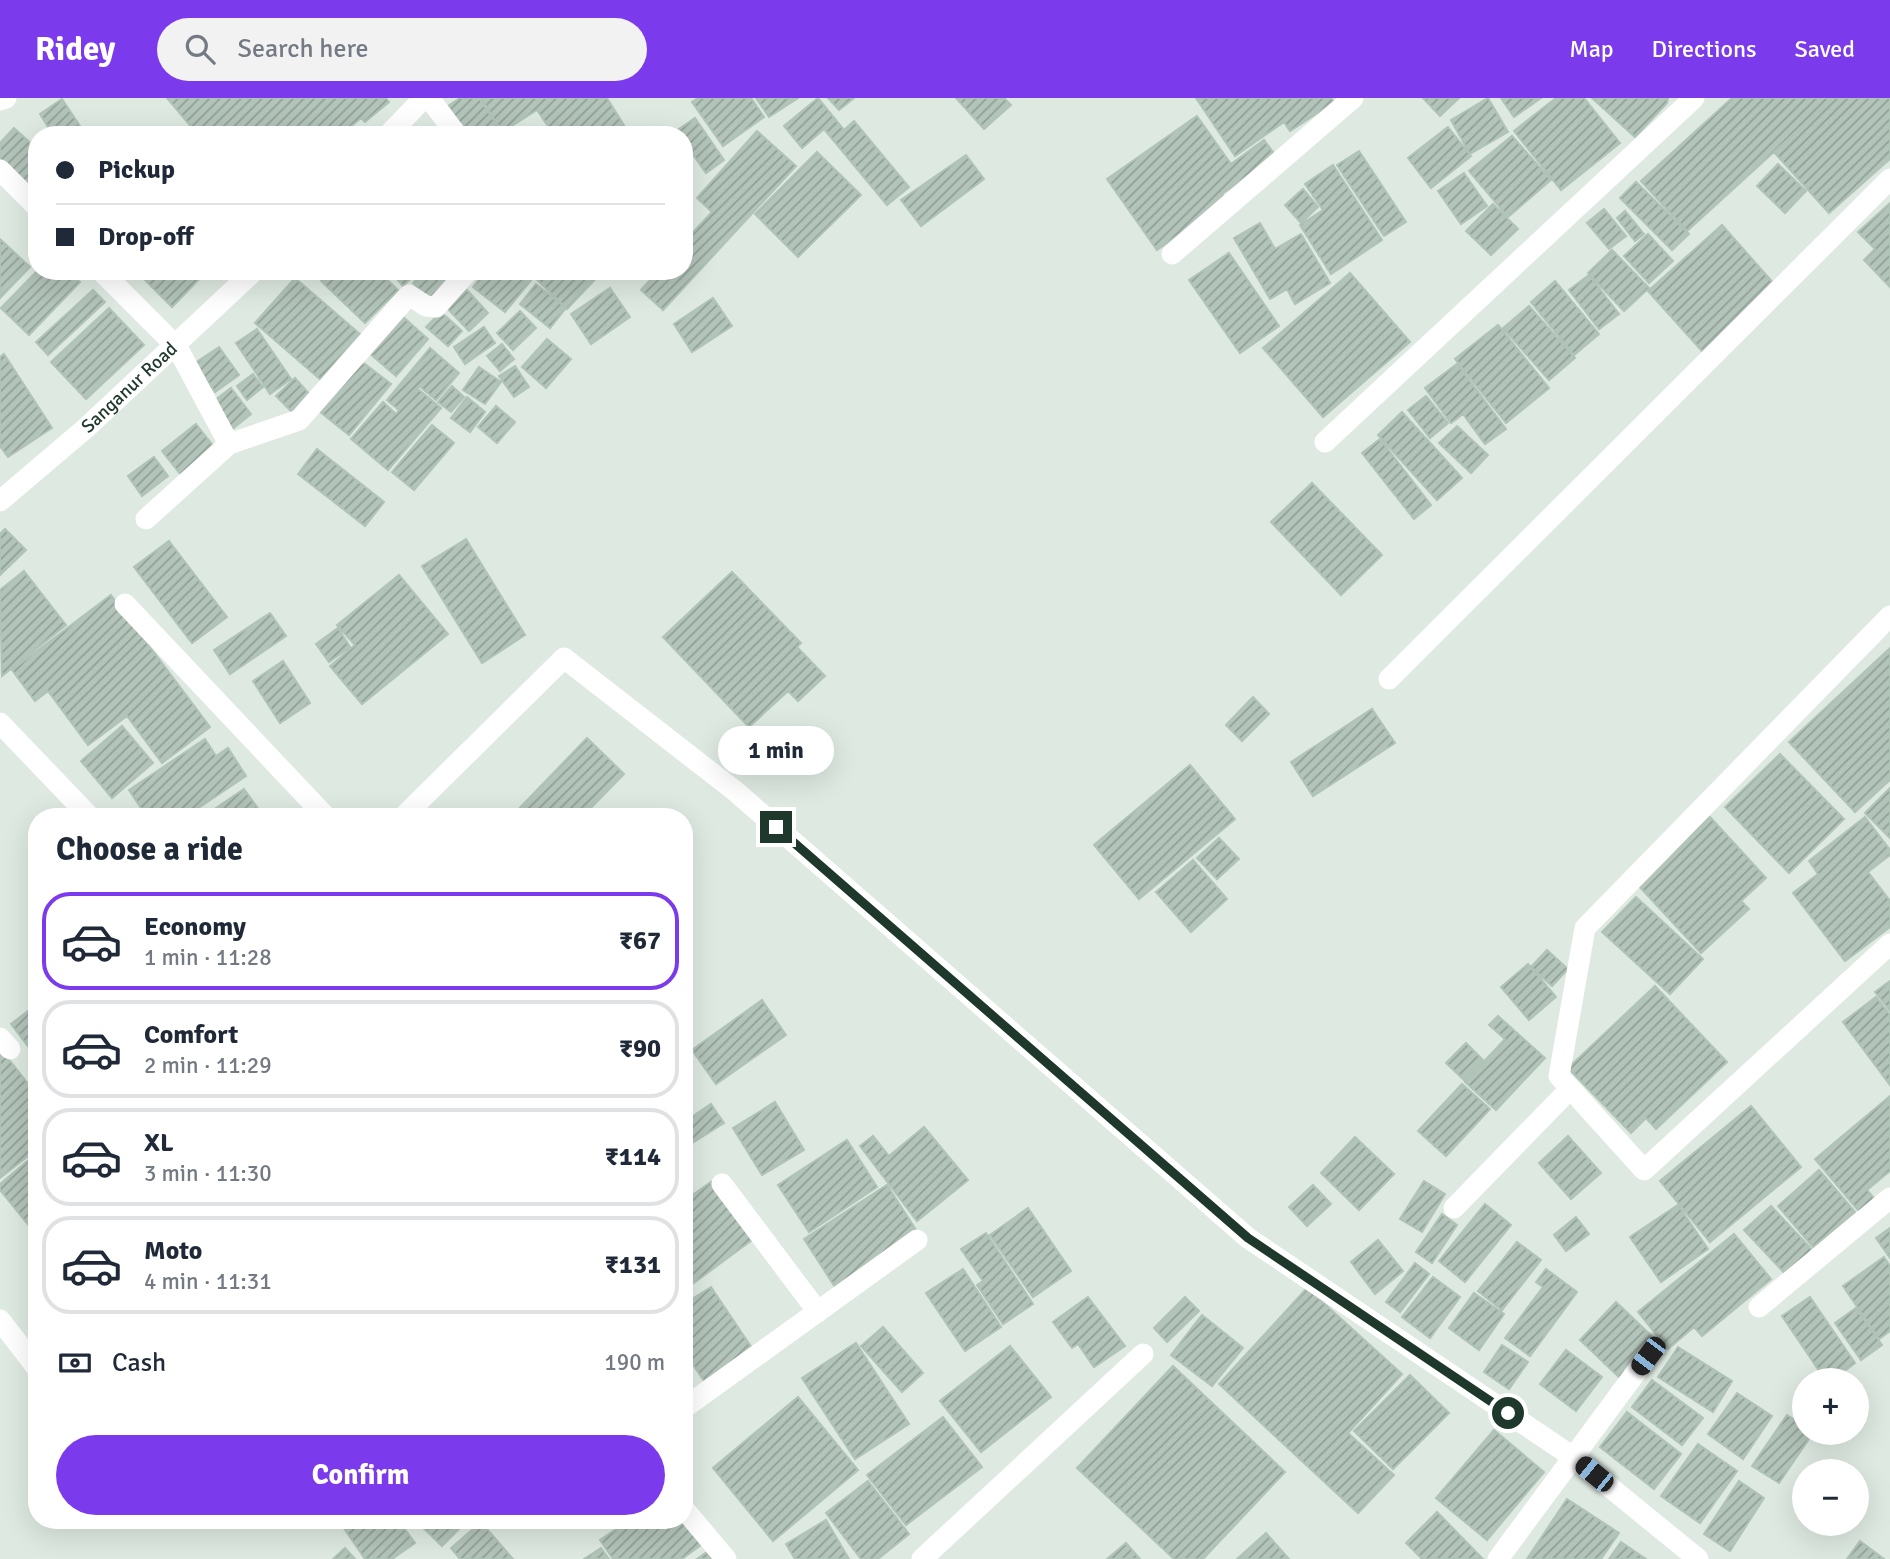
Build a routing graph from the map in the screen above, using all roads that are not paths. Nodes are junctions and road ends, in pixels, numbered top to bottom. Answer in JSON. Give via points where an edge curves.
{"nodes":[{"id":1,"x":6,"y":98,"type":"edge"},
{"id":2,"x":424,"y":98,"type":"edge"},
{"id":3,"x":429,"y":98,"type":"edge"},
{"id":4,"x":1353,"y":98,"type":"edge"},
{"id":5,"x":1694,"y":98,"type":"edge"},
{"id":6,"x":0,"y":100,"type":"edge"},
{"id":7,"x":397,"y":126,"type":"edge"},
{"id":8,"x":450,"y":126,"type":"edge"},
{"id":9,"x":0,"y":170,"type":"edge"},
{"id":10,"x":1890,"y":179,"type":"edge"},
{"id":11,"x":28,"y":198,"type":"edge"},
{"id":12,"x":1172,"y":254,"type":"dead end"},
{"id":13,"x":110,"y":280,"type":"edge"},
{"id":14,"x":245,"y":280,"type":"edge"},
{"id":15,"x":460,"y":280,"type":"edge"},
{"id":16,"x":177,"y":346,"type":"junction"},
{"id":17,"x":1325,"y":442,"type":"dead end"},
{"id":18,"x":229,"y":444,"type":"junction"},
{"id":19,"x":0,"y":501,"type":"edge"},
{"id":20,"x":146,"y":519,"type":"dead end"},
{"id":21,"x":125,"y":604,"type":"dead end"},
{"id":22,"x":1890,"y":616,"type":"edge"},
{"id":23,"x":1389,"y":680,"type":"dead end"},
{"id":24,"x":0,"y":723,"type":"edge"},
{"id":25,"x":81,"y":808,"type":"edge"},
{"id":26,"x":318,"y":808,"type":"edge"},
{"id":27,"x":412,"y":808,"type":"edge"},
{"id":28,"x":1890,"y":944,"type":"edge"},
{"id":29,"x":1570,"y":1089,"type":"junction"},
{"id":30,"x":722,"y":1184,"type":"dead end"},
{"id":31,"x":1890,"y":1198,"type":"edge"},
{"id":32,"x":1454,"y":1208,"type":"dead end"},
{"id":33,"x":917,"y":1240,"type":"dead end"},
{"id":34,"x":1759,"y":1307,"type":"dead end"},
{"id":35,"x":818,"y":1312,"type":"junction"},
{"id":36,"x":0,"y":1320,"type":"edge"},
{"id":37,"x":1143,"y":1354,"type":"dead end"},
{"id":38,"x":28,"y":1356,"type":"edge"},
{"id":39,"x":1648,"y":1356,"type":"dead end"},
{"id":40,"x":693,"y":1402,"type":"edge"},
{"id":41,"x":1573,"y":1457,"type":"junction"},
{"id":42,"x":693,"y":1520,"type":"edge"},
{"id":43,"x":726,"y":1559,"type":"edge"},
{"id":44,"x":922,"y":1559,"type":"edge"},
{"id":45,"x":1498,"y":1559,"type":"edge"},
{"id":46,"x":1698,"y":1559,"type":"edge"}],
"edges":[{"from":1,"to":6,"type":"street"},
{"from":2,"to":7,"type":"street"},
{"from":3,"to":8,"type":"street"},
{"from":4,"to":12,"type":"street"},
{"from":5,"to":17,"type":"street"},
{"from":9,"to":11,"type":"street"},
{"from":10,"to":23,"type":"street"},
{"from":13,"to":16,"type":"street"},
{"from":14,"to":16,"type":"street","name":"Sanganur Road"},
{"from":15,"to":18,"type":"street","via":[[436,307],[409,295],[299,420]]},
{"from":16,"to":18,"type":"street"},
{"from":16,"to":19,"type":"street","name":"Sanganur Road"},
{"from":18,"to":20,"type":"street"},
{"from":21,"to":26,"type":"street"},
{"from":22,"to":29,"type":"street","via":[[1585,928],[1559,1076]]},
{"from":24,"to":25,"type":"street"},
{"from":27,"to":41,"type":"street","via":[[564,658],[735,791],[1248,1238]]},
{"from":28,"to":29,"type":"street","via":[[1644,1170]]},
{"from":29,"to":32,"type":"street"},
{"from":30,"to":35,"type":"street"},
{"from":31,"to":34,"type":"street"},
{"from":33,"to":35,"type":"street"},
{"from":35,"to":40,"type":"street"},
{"from":36,"to":38,"type":"street"},
{"from":37,"to":44,"type":"street"},
{"from":39,"to":41,"type":"street"},
{"from":41,"to":45,"type":"street"},
{"from":41,"to":46,"type":"street"},
{"from":42,"to":43,"type":"street"}]}
